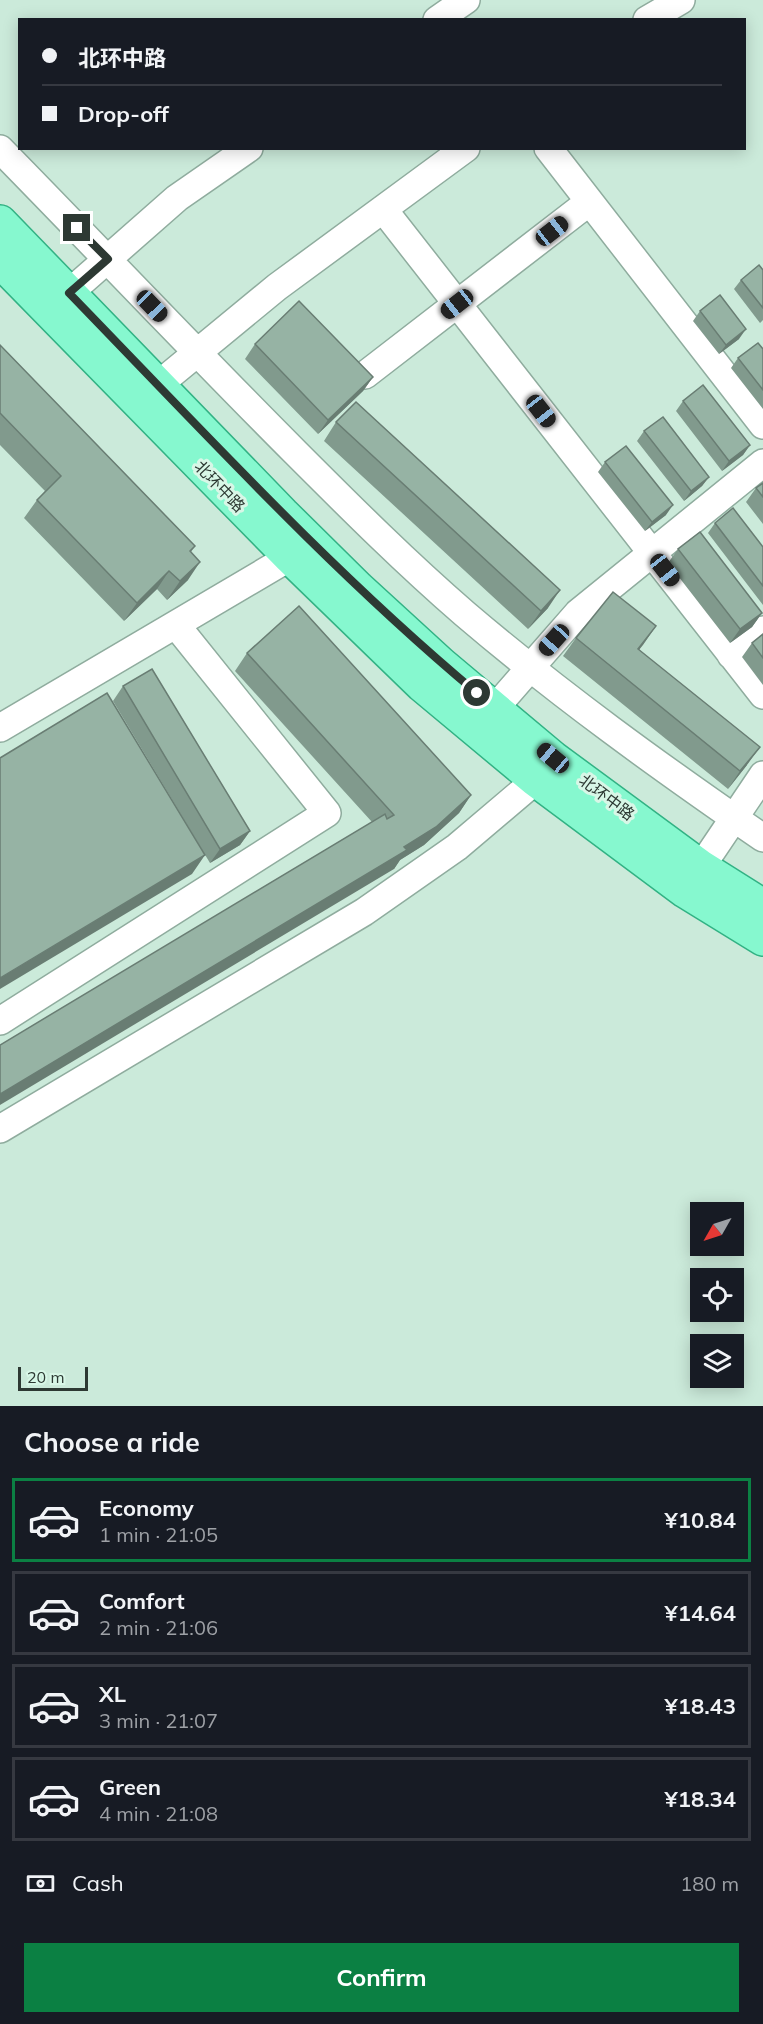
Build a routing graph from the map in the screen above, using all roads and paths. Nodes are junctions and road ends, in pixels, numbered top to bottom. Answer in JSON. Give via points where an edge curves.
{"nodes":[{"id":1,"x":466,"y":0,"type":"edge"},
{"id":2,"x":681,"y":0,"type":"edge"},
{"id":3,"x":440,"y":18,"type":"edge"},
{"id":4,"x":650,"y":18,"type":"edge"},
{"id":5,"x":0,"y":149,"type":"edge"},
{"id":6,"x":246,"y":150,"type":"edge"},
{"id":7,"x":463,"y":150,"type":"edge"},
{"id":8,"x":550,"y":150,"type":"edge"},
{"id":9,"x":589,"y":202,"type":"junction"},
{"id":10,"x":383,"y":209,"type":"junction"},
{"id":11,"x":0,"y":222,"type":"edge"},
{"id":12,"x":108,"y":259,"type":"junction"},
{"id":13,"x":0,"y":261,"type":"edge"},
{"id":14,"x":69,"y":293,"type":"junction"},
{"id":15,"x":457,"y":304,"type":"junction"},
{"id":16,"x":197,"y":352,"type":"junction"},
{"id":17,"x":365,"y":375,"type":"edge"},
{"id":18,"x":158,"y":385,"type":"junction"},
{"id":19,"x":763,"y":425,"type":"edge"},
{"id":20,"x":763,"y":463,"type":"edge"},
{"id":21,"x":652,"y":554,"type":"junction"},
{"id":22,"x":290,"y":557,"type":"junction"},
{"id":23,"x":176,"y":625,"type":"junction"},
{"id":24,"x":763,"y":630,"type":"edge"},
{"id":25,"x":731,"y":655,"type":"junction"},
{"id":26,"x":530,"y":668,"type":"junction"},
{"id":27,"x":763,"y":695,"type":"edge"},
{"id":28,"x":495,"y":708,"type":"junction"},
{"id":29,"x":0,"y":728,"type":"edge"},
{"id":30,"x":763,"y":775,"type":"edge"},
{"id":31,"x":536,"y":780,"type":"junction"},
{"id":32,"x":734,"y":818,"type":"junction"},
{"id":33,"x":763,"y":838,"type":"edge"},
{"id":34,"x":700,"y":867,"type":"junction"},
{"id":35,"x":763,"y":906,"type":"edge"},
{"id":36,"x":763,"y":939,"type":"edge"},
{"id":37,"x":0,"y":1021,"type":"edge"},
{"id":38,"x":0,"y":1129,"type":"edge"}],
"edges":[{"from":1,"to":3,"type":"street"},
{"from":2,"to":4,"type":"street"},
{"from":5,"to":12,"type":"street"},
{"from":6,"to":12,"type":"street","via":[[177,198]]},
{"from":7,"to":10,"type":"street"},
{"from":8,"to":9,"type":"street"},
{"from":9,"to":15,"type":"street"},
{"from":9,"to":19,"type":"street"},
{"from":10,"to":15,"type":"street"},
{"from":10,"to":16,"type":"street","via":[[277,286]]},
{"from":11,"to":14,"type":"main road","name":"北环中路"},
{"from":12,"to":14,"type":"street"},
{"from":12,"to":16,"type":"street"},
{"from":13,"to":22,"type":"main road","name":"北环中路"},
{"from":14,"to":18,"type":"main road","name":"北环中路"},
{"from":15,"to":17,"type":"street"},
{"from":15,"to":21,"type":"street"},
{"from":16,"to":18,"type":"street"},
{"from":16,"to":26,"type":"street","via":[[369,525]]},
{"from":18,"to":28,"type":"main road","name":"北环中路","via":[[358,588]]},
{"from":20,"to":21,"type":"street"},
{"from":21,"to":25,"type":"street"},
{"from":21,"to":26,"type":"street","via":[[578,613]]},
{"from":22,"to":23,"type":"street"},
{"from":22,"to":31,"type":"main road","name":"北环中路","via":[[422,685]]},
{"from":23,"to":29,"type":"street"},
{"from":23,"to":37,"type":"street","via":[[327,813]]},
{"from":24,"to":25,"type":"street"},
{"from":25,"to":27,"type":"street"},
{"from":26,"to":28,"type":"street"},
{"from":26,"to":32,"type":"street"},
{"from":28,"to":34,"type":"main road","name":"北环中路","via":[[553,758]]},
{"from":30,"to":32,"type":"street"},
{"from":31,"to":36,"type":"main road","name":"北环中路","via":[[684,891]]},
{"from":31,"to":38,"type":"street","via":[[457,847],[364,912]]},
{"from":32,"to":33,"type":"street"},
{"from":32,"to":34,"type":"street"},
{"from":34,"to":35,"type":"main road","name":"北环中路"}]}
